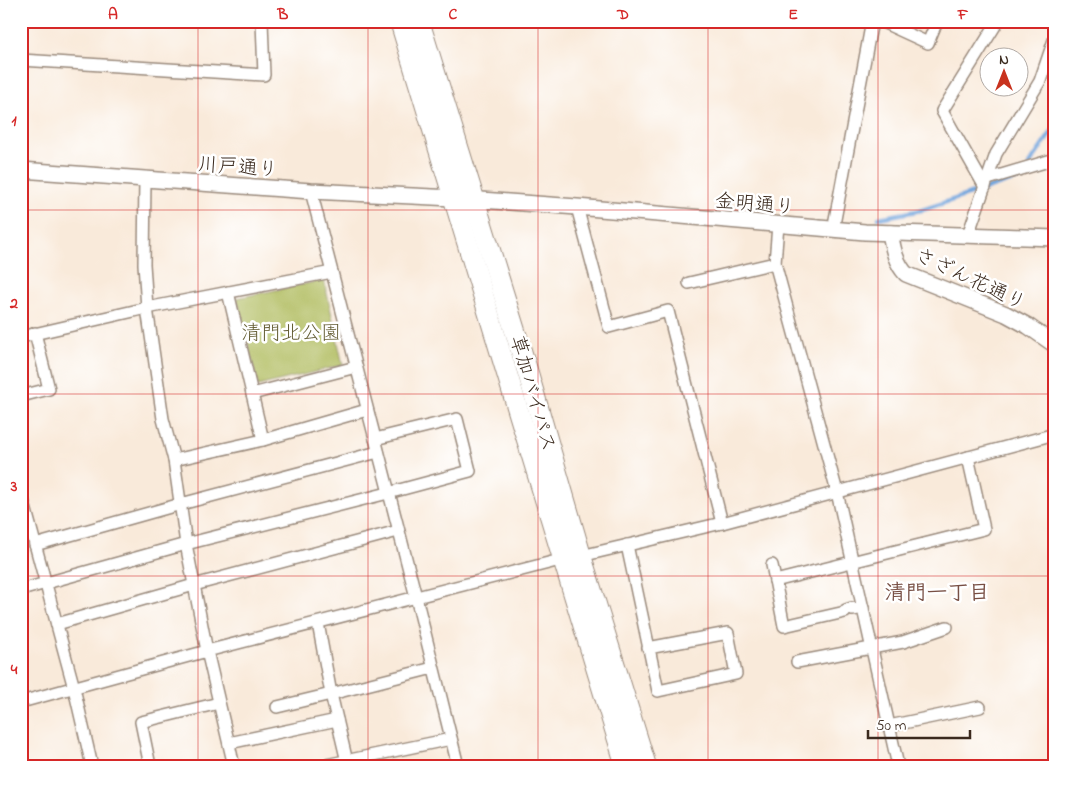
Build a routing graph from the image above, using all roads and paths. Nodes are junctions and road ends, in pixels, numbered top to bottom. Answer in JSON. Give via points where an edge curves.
{"nodes":[{"id":1,"x":262,"y":21,"type":"edge"},
{"id":2,"x":400,"y":21,"type":"edge"},
{"id":3,"x":419,"y":21,"type":"edge"},
{"id":4,"x":872,"y":21,"type":"edge"},
{"id":5,"x":880,"y":21,"type":"edge"},
{"id":6,"x":937,"y":21,"type":"edge"},
{"id":7,"x":998,"y":21,"type":"edge"},
{"id":8,"x":1055,"y":37,"type":"edge"},
{"id":9,"x":21,"y":60,"type":"edge"},
{"id":10,"x":1055,"y":159,"type":"edge"},
{"id":11,"x":21,"y":170,"type":"edge"},
{"id":12,"x":145,"y":179,"type":"junction"},
{"id":13,"x":986,"y":183,"type":"junction"},
{"id":14,"x":311,"y":191,"type":"junction"},
{"id":15,"x":453,"y":198,"type":"junction"},
{"id":16,"x":475,"y":200,"type":"junction"},
{"id":17,"x":577,"y":207,"type":"junction"},
{"id":18,"x":778,"y":225,"type":"junction"},
{"id":19,"x":833,"y":230,"type":"junction"},
{"id":20,"x":890,"y":233,"type":"junction"},
{"id":21,"x":968,"y":236,"type":"junction"},
{"id":22,"x":1055,"y":238,"type":"edge"},
{"id":23,"x":775,"y":263,"type":"junction"},
{"id":24,"x":332,"y":272,"type":"junction"},
{"id":25,"x":689,"y":283,"type":"dead end"},
{"id":26,"x":228,"y":292,"type":"junction"},
{"id":27,"x":147,"y":308,"type":"junction"},
{"id":28,"x":35,"y":333,"type":"junction"},
{"id":29,"x":21,"y":337,"type":"edge"},
{"id":30,"x":1055,"y":345,"type":"edge"},
{"id":31,"x":356,"y":367,"type":"junction"},
{"id":32,"x":252,"y":394,"type":"junction"},
{"id":33,"x":21,"y":396,"type":"edge"},
{"id":34,"x":367,"y":410,"type":"junction"},
{"id":35,"x":1055,"y":434,"type":"edge"},
{"id":36,"x":375,"y":439,"type":"junction"},
{"id":37,"x":264,"y":440,"type":"junction"},
{"id":38,"x":378,"y":452,"type":"junction"},
{"id":39,"x":968,"y":457,"type":"junction"},
{"id":40,"x":174,"y":460,"type":"junction"},
{"id":41,"x":21,"y":492,"type":"edge"},
{"id":42,"x":388,"y":492,"type":"junction"},
{"id":43,"x":837,"y":492,"type":"junction"},
{"id":44,"x":181,"y":504,"type":"junction"},
{"id":45,"x":722,"y":523,"type":"junction"},
{"id":46,"x":398,"y":531,"type":"junction"},
{"id":47,"x":36,"y":544,"type":"junction"},
{"id":48,"x":186,"y":544,"type":"junction"},
{"id":49,"x":626,"y":546,"type":"junction"},
{"id":50,"x":572,"y":558,"type":"junction"},
{"id":51,"x":853,"y":562,"type":"junction"},
{"id":52,"x":772,"y":565,"type":"dead end"},
{"id":53,"x":776,"y":581,"type":"junction"},
{"id":54,"x":46,"y":583,"type":"junction"},
{"id":55,"x":194,"y":585,"type":"junction"},
{"id":56,"x":21,"y":590,"type":"edge"},
{"id":57,"x":416,"y":597,"type":"junction"},
{"id":58,"x":863,"y":608,"type":"junction"},
{"id":59,"x":318,"y":623,"type":"junction"},
{"id":60,"x":57,"y":624,"type":"junction"},
{"id":61,"x":947,"y":627,"type":"dead end"},
{"id":62,"x":648,"y":648,"type":"junction"},
{"id":63,"x":871,"y":648,"type":"junction"},
{"id":64,"x":207,"y":651,"type":"junction"},
{"id":65,"x":797,"y":662,"type":"dead end"},
{"id":66,"x":433,"y":668,"type":"junction"},
{"id":67,"x":74,"y":688,"type":"junction"},
{"id":68,"x":331,"y":694,"type":"junction"},
{"id":69,"x":21,"y":702,"type":"edge"},
{"id":70,"x":219,"y":703,"type":"junction"},
{"id":71,"x":277,"y":706,"type":"dead end"},
{"id":72,"x":980,"y":707,"type":"dead end"},
{"id":73,"x":337,"y":720,"type":"junction"},
{"id":74,"x":890,"y":726,"type":"junction"},
{"id":75,"x":451,"y":739,"type":"junction"},
{"id":76,"x":229,"y":743,"type":"junction"},
{"id":77,"x":347,"y":763,"type":"edge"},
{"id":78,"x":92,"y":766,"type":"edge"},
{"id":79,"x":150,"y":766,"type":"edge"},
{"id":80,"x":234,"y":766,"type":"edge"},
{"id":81,"x":321,"y":766,"type":"edge"},
{"id":82,"x":458,"y":766,"type":"edge"},
{"id":83,"x":626,"y":766,"type":"edge"},
{"id":84,"x":646,"y":766,"type":"edge"},
{"id":85,"x":898,"y":766,"type":"edge"}],
"edges":[{"from":1,"to":9,"type":"street","via":[[264,75]]},
{"from":2,"to":15,"type":"highway","name":"草加バイパス"},
{"from":3,"to":16,"type":"highway","name":"草加バイパス"},
{"from":4,"to":19,"type":"street"},
{"from":5,"to":6,"type":"street","via":[[928,42]]},
{"from":7,"to":13,"type":"street","via":[[942,111]]},
{"from":8,"to":13,"type":"street","via":[[1040,81],[996,154]]},
{"from":10,"to":13,"type":"street"},
{"from":11,"to":12,"type":"street","name":"川戸通り"},
{"from":12,"to":14,"type":"street","name":"川戸通り"},
{"from":12,"to":27,"type":"street"},
{"from":13,"to":21,"type":"street"},
{"from":14,"to":15,"type":"street","name":"川戸通り"},
{"from":14,"to":24,"type":"street"},
{"from":15,"to":16,"type":"street","name":"金明通り"},
{"from":15,"to":50,"type":"highway","name":"草加バイパス"},
{"from":16,"to":17,"type":"street","name":"金明通り"},
{"from":16,"to":50,"type":"highway","name":"草加バイパス","via":[[528,373]]},
{"from":17,"to":18,"type":"street","name":"金明通り"},
{"from":17,"to":45,"type":"street","via":[[609,327],[668,311]]},
{"from":18,"to":19,"type":"street","name":"金明通り"},
{"from":18,"to":23,"type":"street"},
{"from":19,"to":20,"type":"street","name":"金明通り"},
{"from":20,"to":21,"type":"street","name":"金明通り"},
{"from":20,"to":30,"type":"street","name":"さざん花通り","via":[[897,262],[906,274],[1006,314]]},
{"from":21,"to":22,"type":"street","name":"金明通り"},
{"from":23,"to":25,"type":"street"},
{"from":23,"to":43,"type":"street"},
{"from":24,"to":26,"type":"street"},
{"from":24,"to":31,"type":"street"},
{"from":26,"to":27,"type":"street"},
{"from":26,"to":32,"type":"street"},
{"from":27,"to":28,"type":"street"},
{"from":27,"to":40,"type":"street","via":[[163,419]]},
{"from":28,"to":29,"type":"street"},
{"from":28,"to":33,"type":"street","via":[[49,390]]},
{"from":31,"to":32,"type":"street"},
{"from":31,"to":34,"type":"street"},
{"from":32,"to":37,"type":"street"},
{"from":34,"to":36,"type":"street"},
{"from":34,"to":37,"type":"street"},
{"from":35,"to":39,"type":"street"},
{"from":36,"to":38,"type":"street"},
{"from":36,"to":42,"type":"street","via":[[457,419],[470,471]]},
{"from":37,"to":40,"type":"street"},
{"from":38,"to":42,"type":"street"},
{"from":38,"to":44,"type":"street"},
{"from":39,"to":43,"type":"street"},
{"from":39,"to":51,"type":"street","via":[[984,529]]},
{"from":40,"to":44,"type":"street"},
{"from":41,"to":47,"type":"street"},
{"from":42,"to":46,"type":"street"},
{"from":42,"to":48,"type":"street"},
{"from":43,"to":45,"type":"street"},
{"from":43,"to":51,"type":"street"},
{"from":44,"to":47,"type":"street"},
{"from":44,"to":48,"type":"street"},
{"from":45,"to":49,"type":"street"},
{"from":46,"to":55,"type":"street"},
{"from":46,"to":57,"type":"street"},
{"from":47,"to":54,"type":"street"},
{"from":48,"to":54,"type":"street"},
{"from":48,"to":55,"type":"street"},
{"from":49,"to":50,"type":"street"},
{"from":49,"to":62,"type":"street"},
{"from":50,"to":57,"type":"street"},
{"from":50,"to":83,"type":"highway","name":"草加バイパス"},
{"from":50,"to":84,"type":"highway","name":"草加バイパス"},
{"from":51,"to":53,"type":"street"},
{"from":51,"to":58,"type":"street"},
{"from":52,"to":53,"type":"street"},
{"from":53,"to":58,"type":"street","via":[[784,626],[845,612],[849,608]]},
{"from":54,"to":56,"type":"street"},
{"from":54,"to":60,"type":"street"},
{"from":55,"to":60,"type":"street"},
{"from":55,"to":64,"type":"street"},
{"from":57,"to":59,"type":"street"},
{"from":57,"to":66,"type":"street"},
{"from":58,"to":63,"type":"street"},
{"from":59,"to":64,"type":"street"},
{"from":59,"to":68,"type":"street"},
{"from":60,"to":67,"type":"street"},
{"from":61,"to":63,"type":"street","via":[[903,642]]},
{"from":62,"to":62,"type":"street","via":[[658,690],[736,674],[728,633]]},
{"from":63,"to":65,"type":"street"},
{"from":63,"to":74,"type":"street"},
{"from":64,"to":67,"type":"street"},
{"from":64,"to":70,"type":"street"},
{"from":66,"to":68,"type":"street"},
{"from":66,"to":75,"type":"street"},
{"from":67,"to":69,"type":"street"},
{"from":67,"to":78,"type":"street"},
{"from":68,"to":71,"type":"street"},
{"from":68,"to":73,"type":"street"},
{"from":70,"to":76,"type":"street"},
{"from":70,"to":79,"type":"street","via":[[141,722]]},
{"from":72,"to":74,"type":"street"},
{"from":73,"to":76,"type":"street"},
{"from":73,"to":77,"type":"street"},
{"from":74,"to":85,"type":"street"},
{"from":75,"to":77,"type":"street"},
{"from":75,"to":82,"type":"street"},
{"from":76,"to":80,"type":"street"},
{"from":77,"to":81,"type":"street"}]}
